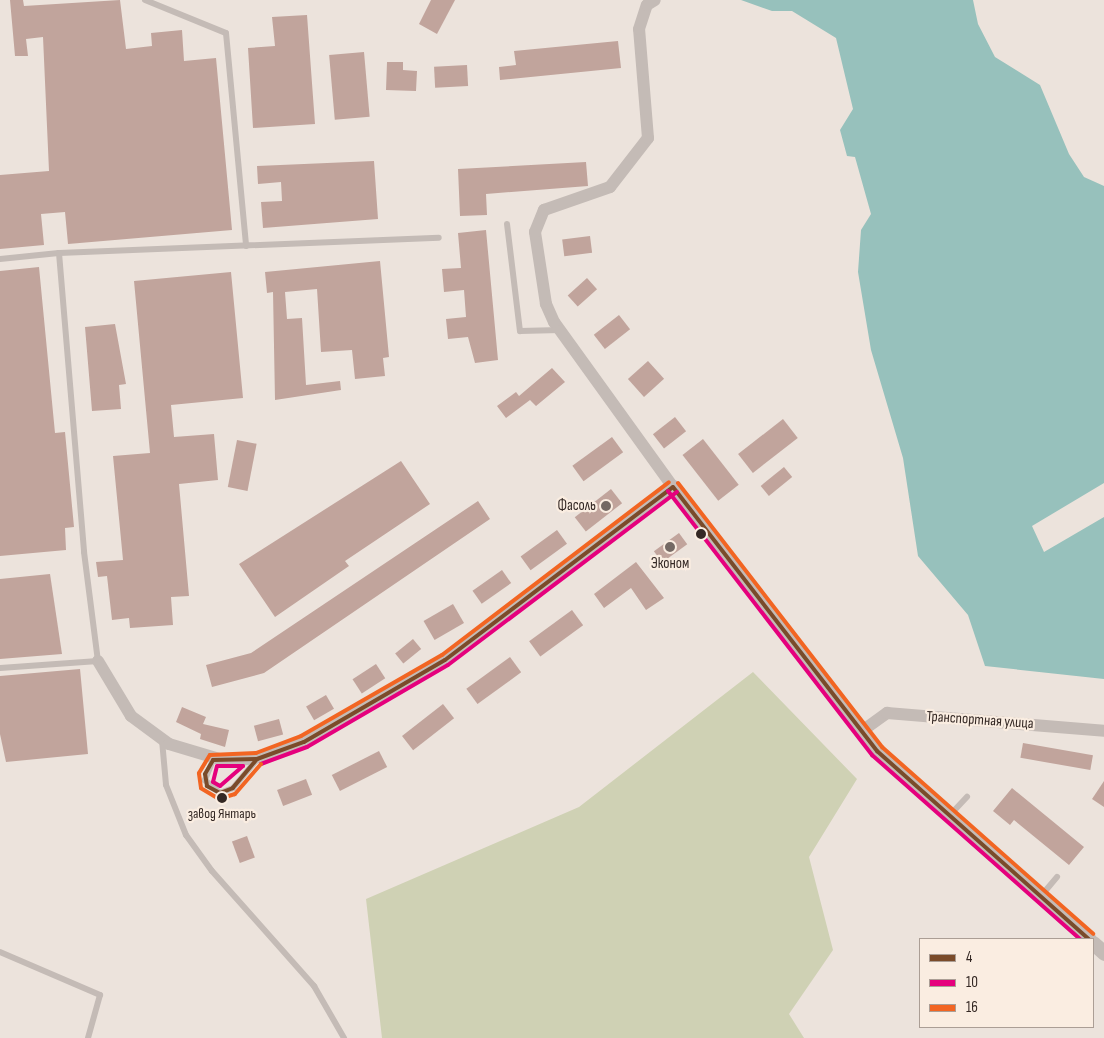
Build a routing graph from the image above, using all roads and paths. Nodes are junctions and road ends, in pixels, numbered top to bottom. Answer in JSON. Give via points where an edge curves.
{"nodes":[{"id":1,"x":145,"y":0,"type":"edge"},
{"id":2,"x":655,"y":0,"type":"edge"},
{"id":3,"x":507,"y":224,"type":"dead end"},
{"id":4,"x":439,"y":238,"type":"dead end"},
{"id":5,"x":246,"y":246,"type":"junction"},
{"id":6,"x":59,"y":253,"type":"junction"},
{"id":7,"x":0,"y":259,"type":"edge"},
{"id":8,"x":560,"y":330,"type":"junction"},
{"id":9,"x":673,"y":487,"type":"junction"},
{"id":10,"x":98,"y":661,"type":"junction"},
{"id":11,"x":0,"y":668,"type":"edge"},
{"id":12,"x":862,"y":731,"type":"junction"},
{"id":13,"x":1104,"y":732,"type":"edge"},
{"id":14,"x":162,"y":740,"type":"junction"},
{"id":15,"x":257,"y":759,"type":"junction"},
{"id":16,"x":213,"y":760,"type":"junction"},
{"id":17,"x":967,"y":797,"type":"dead end"},
{"id":18,"x":949,"y":816,"type":"junction"},
{"id":19,"x":1057,"y":877,"type":"dead end"},
{"id":20,"x":1040,"y":896,"type":"junction"},
{"id":21,"x":1088,"y":938,"type":"edge"},
{"id":22,"x":1094,"y":944,"type":"edge"},
{"id":23,"x":0,"y":952,"type":"edge"},
{"id":24,"x":1104,"y":953,"type":"edge"},
{"id":25,"x":88,"y":1038,"type":"edge"},
{"id":26,"x":344,"y":1038,"type":"edge"}],
"edges":[{"from":1,"to":5,"type":"lane","via":[[226,33]]},
{"from":2,"to":8,"type":"street","via":[[648,5],[638,29],[648,138],[610,187],[544,210],[538,218],[535,232],[546,304]]},
{"from":3,"to":8,"type":"lane","via":[[520,332]]},
{"from":4,"to":5,"type":"lane"},
{"from":5,"to":6,"type":"lane"},
{"from":6,"to":7,"type":"lane"},
{"from":6,"to":10,"type":"lane","via":[[84,552]]},
{"from":8,"to":9,"type":"street"},
{"from":9,"to":12,"type":"street"},
{"from":9,"to":15,"type":"street","via":[[445,660],[304,742]]},
{"from":10,"to":11,"type":"lane"},
{"from":10,"to":14,"type":"street","via":[[132,716]]},
{"from":12,"to":13,"type":"street","name":"Транспортная улица","via":[[887,713]]},
{"from":12,"to":18,"type":"street","via":[[876,752]]},
{"from":14,"to":16,"type":"street"},
{"from":14,"to":26,"type":"lane","via":[[166,785],[186,835],[212,871],[314,986]]},
{"from":15,"to":16,"type":"street"},
{"from":15,"to":16,"type":"lane","via":[[233,788],[220,793],[213,792],[205,780]]},
{"from":17,"to":18,"type":"lane"},
{"from":18,"to":20,"type":"street"},
{"from":19,"to":20,"type":"lane"},
{"from":20,"to":21,"type":"street"},
{"from":22,"to":24,"type":"street"},
{"from":23,"to":25,"type":"lane","via":[[100,995]]}]}
